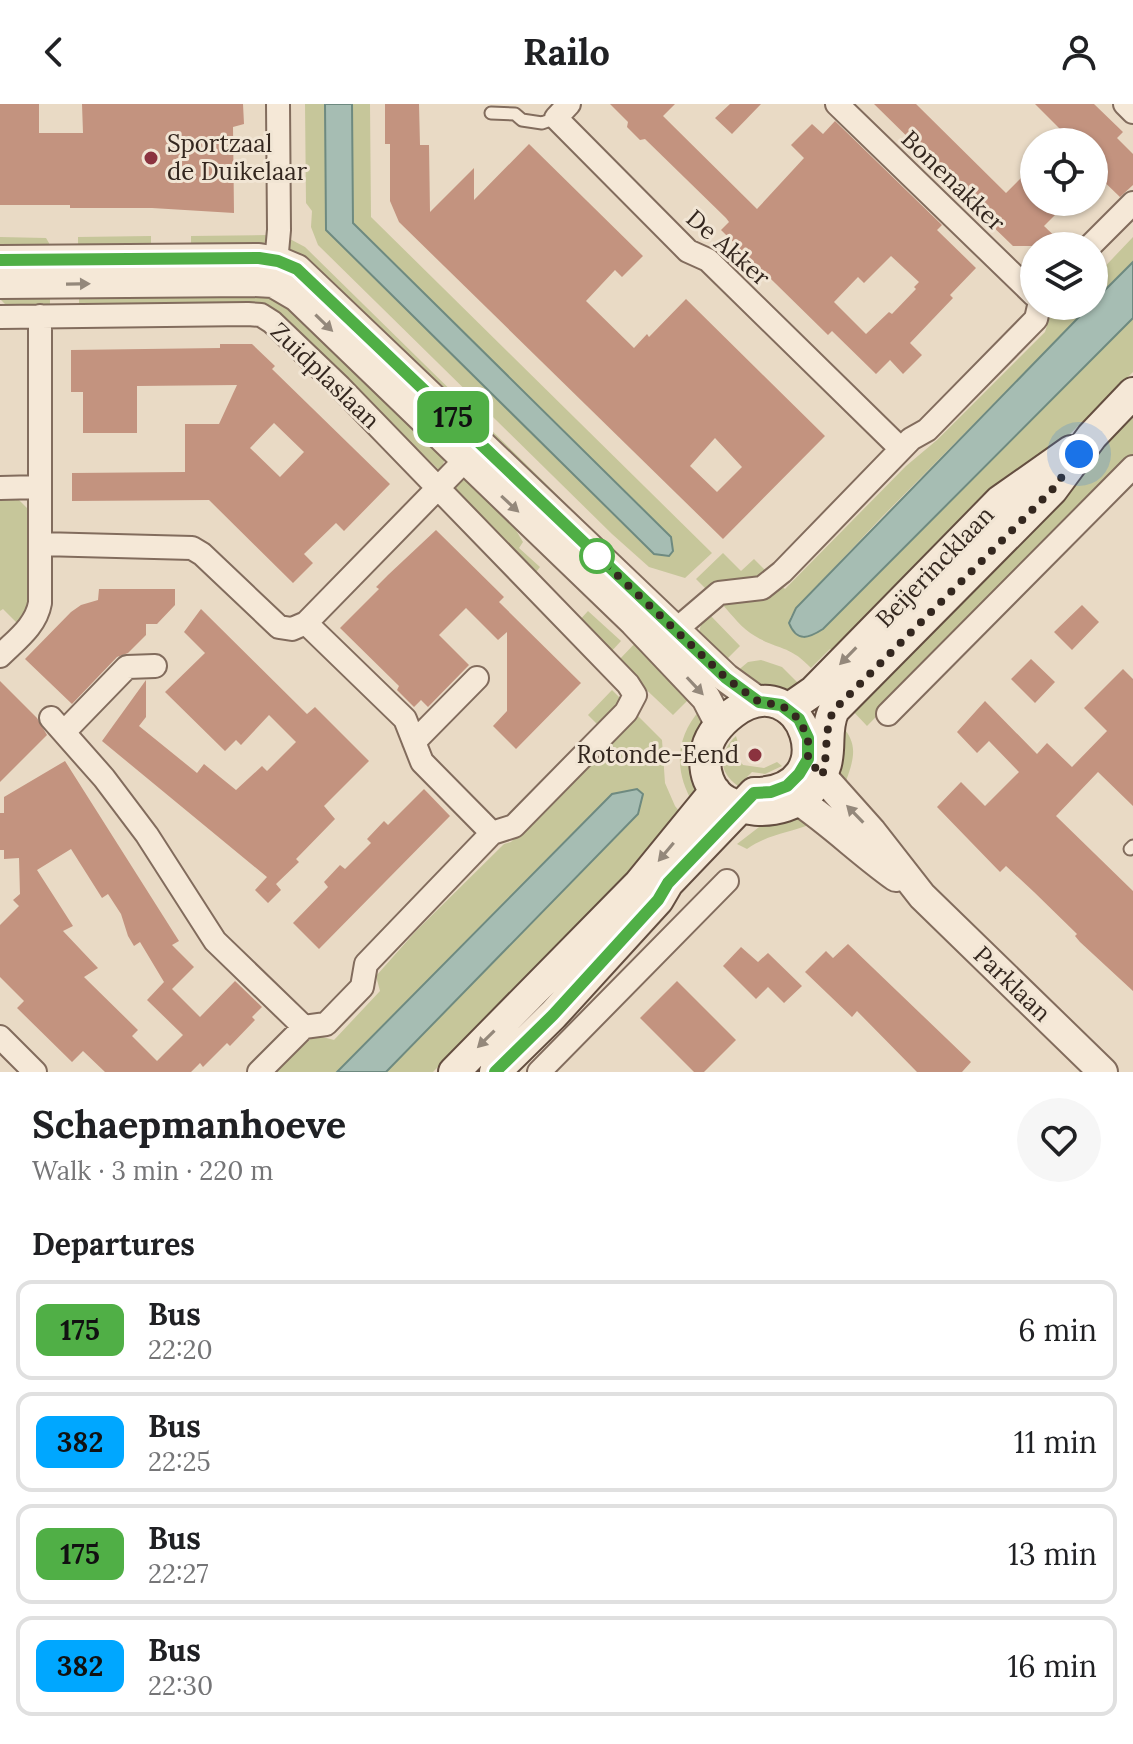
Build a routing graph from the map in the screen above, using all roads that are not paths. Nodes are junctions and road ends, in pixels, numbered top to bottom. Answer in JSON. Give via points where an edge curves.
{"nodes":[{"id":1,"x":278,"y":104,"type":"edge"},
{"id":2,"x":837,"y":104,"type":"edge"},
{"id":3,"x":1125,"y":104,"type":"edge"},
{"id":4,"x":562,"y":111,"type":"edge"},
{"id":5,"x":1133,"y":112,"type":"edge"},
{"id":6,"x":491,"y":113,"type":"dead end"},
{"id":7,"x":1133,"y":203,"type":"edge"},
{"id":8,"x":1104,"y":232,"type":"edge"},
{"id":9,"x":0,"y":260,"type":"edge"},
{"id":10,"x":276,"y":272,"type":"junction"},
{"id":11,"x":1020,"y":281,"type":"edge"},
{"id":12,"x":0,"y":284,"type":"edge"},
{"id":13,"x":40,"y":316,"type":"junction"},
{"id":14,"x":0,"y":317,"type":"edge"},
{"id":15,"x":1035,"y":320,"type":"edge"},
{"id":16,"x":1133,"y":393,"type":"edge"},
{"id":17,"x":1092,"y":436,"type":"junction"},
{"id":18,"x":901,"y":449,"type":"junction"},
{"id":19,"x":473,"y":452,"type":"junction"},
{"id":20,"x":1133,"y":467,"type":"edge"},
{"id":21,"x":40,"y":487,"type":"junction"},
{"id":22,"x":437,"y":487,"type":"junction"},
{"id":23,"x":0,"y":488,"type":"edge"},
{"id":24,"x":41,"y":544,"type":"junction"},
{"id":25,"x":306,"y":623,"type":"junction"},
{"id":26,"x":667,"y":638,"type":"junction"},
{"id":27,"x":0,"y":656,"type":"edge"},
{"id":28,"x":155,"y":666,"type":"dead end"},
{"id":29,"x":477,"y":678,"type":"dead end"},
{"id":30,"x":759,"y":702,"type":"junction"},
{"id":31,"x":788,"y":709,"type":"junction"},
{"id":32,"x":888,"y":714,"type":"dead end"},
{"id":33,"x":720,"y":725,"type":"junction"},
{"id":34,"x":414,"y":742,"type":"junction"},
{"id":35,"x":815,"y":768,"type":"junction"},
{"id":36,"x":715,"y":791,"type":"junction"},
{"id":37,"x":799,"y":801,"type":"junction"},
{"id":38,"x":750,"y":809,"type":"junction"},
{"id":39,"x":492,"y":833,"type":"junction"},
{"id":40,"x":727,"y":881,"type":"dead end"},
{"id":41,"x":922,"y":896,"type":"junction"},
{"id":42,"x":304,"y":1027,"type":"junction"},
{"id":43,"x":1,"y":1039,"type":"edge"},
{"id":44,"x":35,"y":1072,"type":"edge"},
{"id":45,"x":259,"y":1072,"type":"edge"},
{"id":46,"x":454,"y":1072,"type":"edge"},
{"id":47,"x":495,"y":1072,"type":"edge"},
{"id":48,"x":539,"y":1072,"type":"edge"},
{"id":49,"x":1103,"y":1072,"type":"edge"}],
"edges":[{"from":1,"to":10,"type":"street"},
{"from":2,"to":11,"type":"street","name":"Bonenakker"},
{"from":3,"to":5,"type":"street"},
{"from":4,"to":6,"type":"lane","name":"De Akker","via":[[542,123]]},
{"from":4,"to":18,"type":"street","name":"De Akker","via":[[688,251],[708,260]]},
{"from":7,"to":8,"type":"street"},
{"from":9,"to":10,"type":"street","via":[[259,258]]},
{"from":12,"to":10,"type":"street","name":"Zuidplaslaan","one_way":true},
{"from":10,"to":19,"type":"street","via":[[297,269]]},
{"from":13,"to":14,"type":"street","name":"Zuidplaslaan"},
{"from":13,"to":21,"type":"street"},
{"from":13,"to":22,"type":"street","name":"Zuidplaslaan","via":[[261,315]]},
{"from":15,"to":18,"type":"street","via":[[927,430]]},
{"from":16,"to":17,"type":"main road","name":"Beijerincklaan"},
{"from":17,"to":31,"type":"main road","name":"Beijerincklaan","one_way":true,"via":[[1000,501],[814,691]]},
{"from":17,"to":35,"type":"main road","name":"Beijerincklaan","via":[[1052,490],[834,710],[827,728],[827,758]]},
{"from":18,"to":26,"type":"street","via":[[782,572],[762,588],[719,593]]},
{"from":19,"to":22,"type":"street"},
{"from":19,"to":26,"type":"street"},
{"from":20,"to":32,"type":"street"},
{"from":21,"to":23,"type":"street"},
{"from":21,"to":24,"type":"street"},
{"from":22,"to":25,"type":"street"},
{"from":22,"to":39,"type":"street","name":"Zuidplaslaan","via":[[635,695],[626,712],[514,826]]},
{"from":24,"to":25,"type":"street","via":[[192,548],[279,627]]},
{"from":24,"to":27,"type":"street","via":[[38,616]]},
{"from":25,"to":34,"type":"street","via":[[405,719]]},
{"from":26,"to":30,"type":"street"},
{"from":26,"to":33,"type":"street","one_way":true},
{"from":28,"to":42,"type":"street","via":[[127,667],[58,725],[147,835],[215,941]]},
{"from":29,"to":34,"type":"street"},
{"from":30,"to":31,"type":"main road"},
{"from":30,"to":33,"type":"main road","via":[[737,710]]},
{"from":31,"to":35,"type":"main road","via":[[806,731]]},
{"from":33,"to":36,"type":"main road","via":[[705,757],[706,775]]},
{"from":34,"to":39,"type":"street","via":[[422,762]]},
{"from":35,"to":37,"type":"main road"},
{"from":35,"to":38,"type":"main road","via":[[787,786],[754,793]]},
{"from":41,"to":35,"type":"street","name":"Parklaan","one_way":true},
{"from":36,"to":38,"type":"main road"},
{"from":36,"to":46,"type":"main road","one_way":true,"via":[[639,884]]},
{"from":37,"to":38,"type":"main road","via":[[780,809]]},
{"from":37,"to":41,"type":"street","name":"Parklaan"},
{"from":38,"to":47,"type":"main road","via":[[668,883],[553,1015]]},
{"from":39,"to":42,"type":"street","via":[[366,964],[362,987],[326,1024]]},
{"from":40,"to":48,"type":"street"},
{"from":41,"to":49,"type":"street","name":"Parklaan"},
{"from":42,"to":45,"type":"street"},
{"from":43,"to":44,"type":"street"}]}
